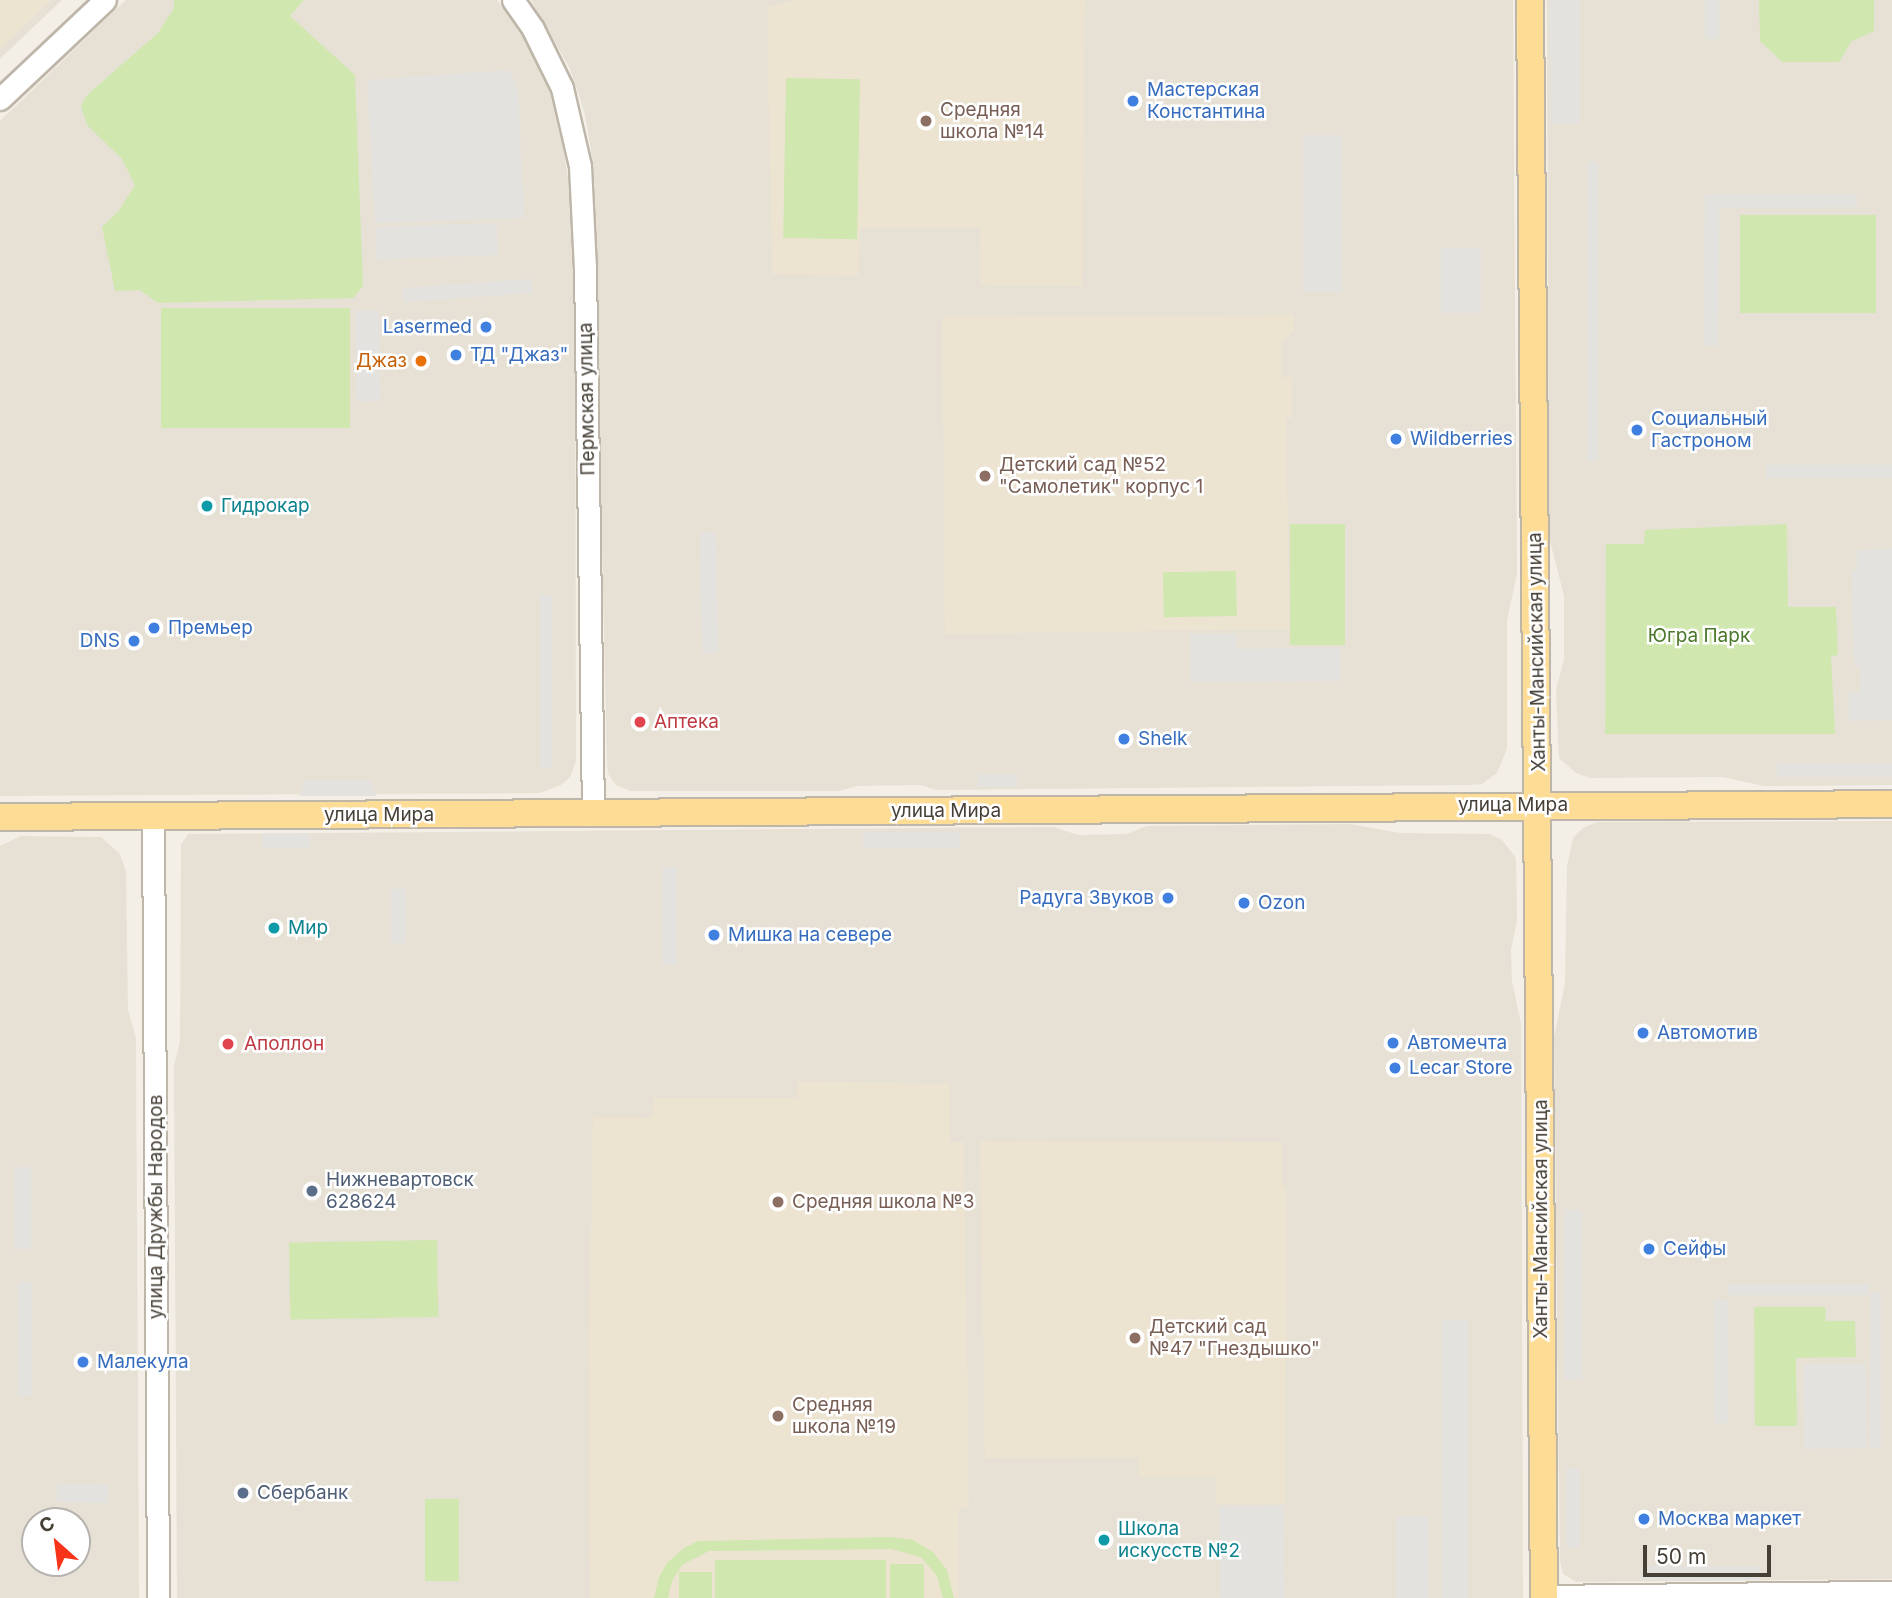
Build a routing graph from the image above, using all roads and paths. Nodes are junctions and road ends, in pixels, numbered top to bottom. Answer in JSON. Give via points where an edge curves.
{"nodes":[{"id":1,"x":105,"y":0,"type":"edge"},
{"id":2,"x":513,"y":0,"type":"edge"},
{"id":3,"x":1530,"y":0,"type":"edge"},
{"id":4,"x":0,"y":99,"type":"edge"},
{"id":5,"x":1892,"y":804,"type":"edge"},
{"id":6,"x":1539,"y":805,"type":"junction"},
{"id":7,"x":593,"y":814,"type":"junction"},
{"id":8,"x":0,"y":817,"type":"edge"},
{"id":9,"x":153,"y":817,"type":"junction"},
{"id":10,"x":1892,"y":1592,"type":"edge"},
{"id":11,"x":1544,"y":1597,"type":"edge"},
{"id":12,"x":158,"y":1598,"type":"edge"}],
"edges":[{"from":1,"to":4,"type":"street"},
{"from":2,"to":7,"type":"street","name":"Пермская улица","via":[[562,88],[580,166]]},
{"from":3,"to":6,"type":"main road","name":"Ханты-Мансийская улица"},
{"from":5,"to":6,"type":"main road","name":"улица Мира"},
{"from":6,"to":7,"type":"main road","name":"улица Мира"},
{"from":6,"to":11,"type":"main road","name":"Ханты-Мансийская улица"},
{"from":7,"to":9,"type":"main road","name":"улица Мира"},
{"from":8,"to":9,"type":"main road","name":"улица Мира"},
{"from":9,"to":12,"type":"street","name":"улица Дружбы Народов"},
{"from":10,"to":11,"type":"street"}]}
